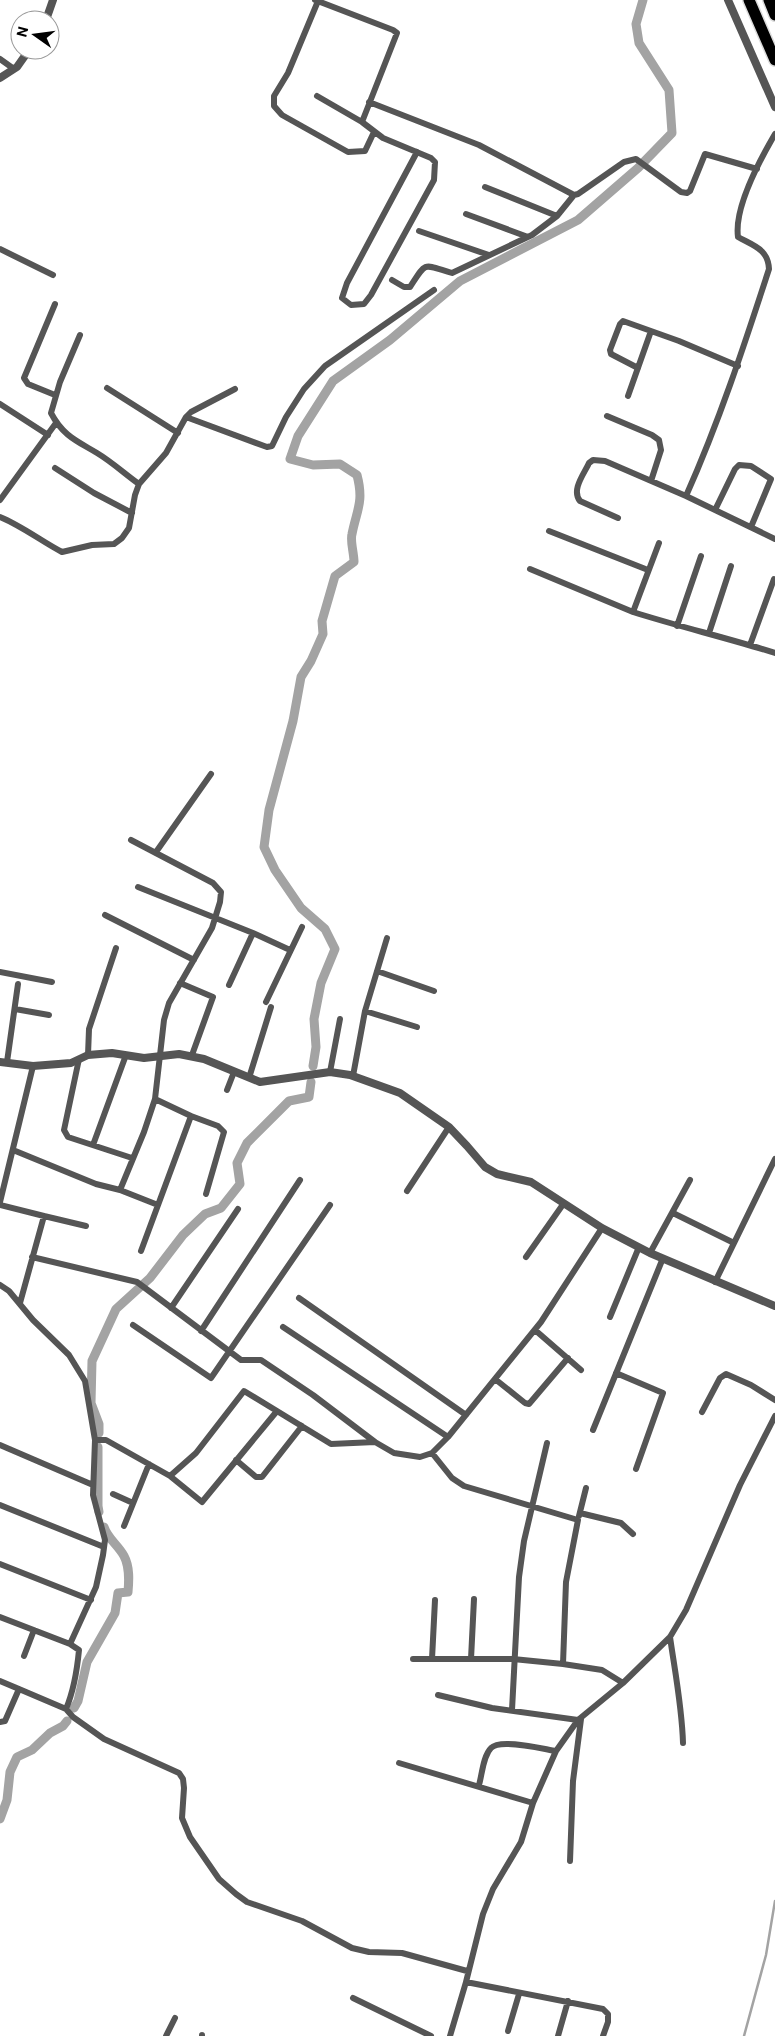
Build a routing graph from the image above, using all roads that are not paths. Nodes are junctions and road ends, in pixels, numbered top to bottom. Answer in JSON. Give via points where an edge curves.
{"nodes":[{"id":1,"x":316,"y":0,"type":"edge"},
{"id":2,"x":728,"y":0,"type":"edge"},
{"id":3,"x":749,"y":0,"type":"edge"},
{"id":4,"x":769,"y":0,"type":"edge"},
{"id":5,"x":775,"y":14,"type":"edge"},
{"id":6,"x":0,"y":59,"type":"edge"},
{"id":7,"x":22,"y":60,"type":"edge"},
{"id":8,"x":775,"y":60,"type":"edge"},
{"id":9,"x":14,"y":70,"type":"junction"},
{"id":10,"x":0,"y":78,"type":"edge"},
{"id":11,"x":317,"y":96,"type":"dead end"},
{"id":12,"x":370,"y":102,"type":"junction"},
{"id":13,"x":775,"y":108,"type":"edge"},
{"id":14,"x":362,"y":122,"type":"junction"},
{"id":15,"x":374,"y":132,"type":"junction"},
{"id":16,"x":775,"y":134,"type":"edge"},
{"id":17,"x":417,"y":152,"type":"junction"},
{"id":18,"x":756,"y":169,"type":"junction"},
{"id":19,"x":485,"y":187,"type":"dead end"},
{"id":20,"x":574,"y":195,"type":"junction"},
{"id":21,"x":466,"y":214,"type":"dead end"},
{"id":22,"x":557,"y":216,"type":"junction"},
{"id":23,"x":419,"y":231,"type":"dead end"},
{"id":24,"x":528,"y":237,"type":"junction"},
{"id":25,"x":0,"y":249,"type":"edge"},
{"id":26,"x":489,"y":255,"type":"junction"},
{"id":27,"x":53,"y":275,"type":"dead end"},
{"id":28,"x":392,"y":280,"type":"dead end"},
{"id":29,"x":434,"y":290,"type":"dead end"},
{"id":30,"x":55,"y":304,"type":"dead end"},
{"id":31,"x":651,"y":331,"type":"junction"},
{"id":32,"x":80,"y":334,"type":"dead end"},
{"id":33,"x":738,"y":366,"type":"junction"},
{"id":34,"x":638,"y":368,"type":"junction"},
{"id":35,"x":107,"y":388,"type":"dead end"},
{"id":36,"x":235,"y":389,"type":"dead end"},
{"id":37,"x":55,"y":395,"type":"junction"},
{"id":38,"x":628,"y":396,"type":"dead end"},
{"id":39,"x":0,"y":404,"type":"edge"},
{"id":40,"x":607,"y":416,"type":"dead end"},
{"id":41,"x":186,"y":417,"type":"junction"},
{"id":42,"x":56,"y":423,"type":"junction"},
{"id":43,"x":178,"y":433,"type":"junction"},
{"id":44,"x":48,"y":435,"type":"junction"},
{"id":45,"x":55,"y":468,"type":"dead end"},
{"id":46,"x":651,"y":481,"type":"junction"},
{"id":47,"x":139,"y":484,"type":"junction"},
{"id":48,"x":686,"y":496,"type":"junction"},
{"id":49,"x":0,"y":500,"type":"edge"},
{"id":50,"x":715,"y":510,"type":"junction"},
{"id":51,"x":132,"y":513,"type":"junction"},
{"id":52,"x":0,"y":517,"type":"edge"},
{"id":53,"x":618,"y":518,"type":"dead end"},
{"id":54,"x":750,"y":527,"type":"junction"},
{"id":55,"x":549,"y":531,"type":"dead end"},
{"id":56,"x":775,"y":538,"type":"edge"},
{"id":57,"x":659,"y":543,"type":"dead end"},
{"id":58,"x":701,"y":556,"type":"dead end"},
{"id":59,"x":731,"y":566,"type":"dead end"},
{"id":60,"x":530,"y":569,"type":"dead end"},
{"id":61,"x":648,"y":570,"type":"junction"},
{"id":62,"x":774,"y":579,"type":"edge"},
{"id":63,"x":633,"y":612,"type":"junction"},
{"id":64,"x":677,"y":626,"type":"junction"},
{"id":65,"x":709,"y":634,"type":"junction"},
{"id":66,"x":750,"y":645,"type":"junction"},
{"id":67,"x":775,"y":653,"type":"edge"},
{"id":68,"x":211,"y":774,"type":"dead end"},
{"id":69,"x":131,"y":840,"type":"dead end"},
{"id":70,"x":156,"y":852,"type":"junction"},
{"id":71,"x":138,"y":887,"type":"dead end"},
{"id":72,"x":105,"y":915,"type":"dead end"},
{"id":73,"x":215,"y":919,"type":"junction"},
{"id":74,"x":302,"y":926,"type":"dead end"},
{"id":75,"x":254,"y":933,"type":"junction"},
{"id":76,"x":387,"y":938,"type":"dead end"},
{"id":77,"x":116,"y":948,"type":"dead end"},
{"id":78,"x":290,"y":950,"type":"junction"},
{"id":79,"x":194,"y":960,"type":"junction"},
{"id":80,"x":377,"y":971,"type":"junction"},
{"id":81,"x":0,"y":972,"type":"edge"},
{"id":82,"x":52,"y":982,"type":"dead end"},
{"id":83,"x":180,"y":983,"type":"junction"},
{"id":84,"x":18,"y":984,"type":"dead end"},
{"id":85,"x":228,"y":986,"type":"dead end"},
{"id":86,"x":434,"y":991,"type":"dead end"},
{"id":87,"x":15,"y":1009,"type":"junction"},
{"id":88,"x":365,"y":1011,"type":"junction"},
{"id":89,"x":49,"y":1015,"type":"dead end"},
{"id":90,"x":340,"y":1019,"type":"dead end"},
{"id":91,"x":417,"y":1027,"type":"dead end"},
{"id":92,"x":88,"y":1055,"type":"junction"},
{"id":93,"x":126,"y":1055,"type":"junction"},
{"id":94,"x":192,"y":1055,"type":"junction"},
{"id":95,"x":159,"y":1056,"type":"junction"},
{"id":96,"x":79,"y":1059,"type":"junction"},
{"id":97,"x":4,"y":1062,"type":"edge"},
{"id":98,"x":33,"y":1066,"type":"junction"},
{"id":99,"x":234,"y":1072,"type":"junction"},
{"id":100,"x":330,"y":1072,"type":"junction"},
{"id":101,"x":354,"y":1076,"type":"junction"},
{"id":102,"x":249,"y":1078,"type":"junction"},
{"id":103,"x":228,"y":1090,"type":"dead end"},
{"id":104,"x":156,"y":1099,"type":"junction"},
{"id":105,"x":191,"y":1116,"type":"junction"},
{"id":106,"x":449,"y":1127,"type":"junction"},
{"id":107,"x":93,"y":1144,"type":"junction"},
{"id":108,"x":13,"y":1150,"type":"junction"},
{"id":109,"x":132,"y":1158,"type":"junction"},
{"id":110,"x":775,"y":1159,"type":"edge"},
{"id":111,"x":300,"y":1180,"type":"dead end"},
{"id":112,"x":690,"y":1180,"type":"dead end"},
{"id":113,"x":120,"y":1190,"type":"junction"},
{"id":114,"x":407,"y":1192,"type":"dead end"},
{"id":115,"x":206,"y":1194,"type":"dead end"},
{"id":116,"x":564,"y":1203,"type":"junction"},
{"id":117,"x":0,"y":1204,"type":"edge"},
{"id":118,"x":158,"y":1204,"type":"junction"},
{"id":119,"x":330,"y":1205,"type":"dead end"},
{"id":120,"x":238,"y":1209,"type":"dead end"},
{"id":121,"x":673,"y":1212,"type":"junction"},
{"id":122,"x":44,"y":1216,"type":"junction"},
{"id":123,"x":86,"y":1226,"type":"dead end"},
{"id":124,"x":602,"y":1228,"type":"junction"},
{"id":125,"x":734,"y":1244,"type":"junction"},
{"id":126,"x":639,"y":1247,"type":"junction"},
{"id":127,"x":141,"y":1251,"type":"dead end"},
{"id":128,"x":650,"y":1253,"type":"junction"},
{"id":129,"x":32,"y":1257,"type":"junction"},
{"id":130,"x":526,"y":1257,"type":"dead end"},
{"id":131,"x":663,"y":1258,"type":"junction"},
{"id":132,"x":715,"y":1282,"type":"junction"},
{"id":133,"x":0,"y":1285,"type":"edge"},
{"id":134,"x":299,"y":1298,"type":"dead end"},
{"id":135,"x":20,"y":1303,"type":"junction"},
{"id":136,"x":775,"y":1306,"type":"edge"},
{"id":137,"x":171,"y":1308,"type":"junction"},
{"id":138,"x":610,"y":1317,"type":"dead end"},
{"id":139,"x":133,"y":1325,"type":"dead end"},
{"id":140,"x":283,"y":1327,"type":"dead end"},
{"id":141,"x":201,"y":1330,"type":"junction"},
{"id":142,"x":535,"y":1330,"type":"junction"},
{"id":143,"x":230,"y":1352,"type":"junction"},
{"id":144,"x":568,"y":1358,"type":"junction"},
{"id":145,"x":581,"y":1370,"type":"dead end"},
{"id":146,"x":616,"y":1373,"type":"junction"},
{"id":147,"x":494,"y":1379,"type":"junction"},
{"id":148,"x":775,"y":1400,"type":"edge"},
{"id":149,"x":277,"y":1411,"type":"junction"},
{"id":150,"x":702,"y":1412,"type":"dead end"},
{"id":151,"x":466,"y":1415,"type":"junction"},
{"id":152,"x":775,"y":1416,"type":"edge"},
{"id":153,"x":302,"y":1426,"type":"junction"},
{"id":154,"x":594,"y":1430,"type":"dead end"},
{"id":155,"x":448,"y":1437,"type":"junction"},
{"id":156,"x":95,"y":1440,"type":"junction"},
{"id":157,"x":375,"y":1442,"type":"junction"},
{"id":158,"x":547,"y":1443,"type":"dead end"},
{"id":159,"x":0,"y":1446,"type":"edge"},
{"id":160,"x":432,"y":1453,"type":"junction"},
{"id":161,"x":236,"y":1460,"type":"junction"},
{"id":162,"x":149,"y":1464,"type":"junction"},
{"id":163,"x":636,"y":1468,"type":"dead end"},
{"id":164,"x":170,"y":1476,"type":"junction"},
{"id":165,"x":93,"y":1485,"type":"junction"},
{"id":166,"x":586,"y":1488,"type":"dead end"},
{"id":167,"x":113,"y":1494,"type":"dead end"},
{"id":168,"x":133,"y":1503,"type":"junction"},
{"id":169,"x":0,"y":1505,"type":"edge"},
{"id":170,"x":532,"y":1506,"type":"junction"},
{"id":171,"x":579,"y":1517,"type":"junction"},
{"id":172,"x":124,"y":1526,"type":"dead end"},
{"id":173,"x":633,"y":1534,"type":"dead end"},
{"id":174,"x":104,"y":1547,"type":"junction"},
{"id":175,"x":0,"y":1564,"type":"edge"},
{"id":176,"x":474,"y":1599,"type":"dead end"},
{"id":177,"x":91,"y":1600,"type":"junction"},
{"id":178,"x":434,"y":1600,"type":"dead end"},
{"id":179,"x":0,"y":1617,"type":"edge"},
{"id":180,"x":34,"y":1630,"type":"junction"},
{"id":181,"x":670,"y":1637,"type":"junction"},
{"id":182,"x":70,"y":1644,"type":"junction"},
{"id":183,"x":24,"y":1656,"type":"dead end"},
{"id":184,"x":413,"y":1659,"type":"dead end"},
{"id":185,"x":432,"y":1659,"type":"junction"},
{"id":186,"x":471,"y":1659,"type":"junction"},
{"id":187,"x":513,"y":1659,"type":"junction"},
{"id":188,"x":563,"y":1664,"type":"junction"},
{"id":189,"x":0,"y":1681,"type":"edge"},
{"id":190,"x":622,"y":1683,"type":"junction"},
{"id":191,"x":19,"y":1689,"type":"junction"},
{"id":192,"x":438,"y":1695,"type":"dead end"},
{"id":193,"x":66,"y":1710,"type":"junction"},
{"id":194,"x":512,"y":1710,"type":"junction"},
{"id":195,"x":580,"y":1719,"type":"junction"},
{"id":196,"x":0,"y":1722,"type":"edge"},
{"id":197,"x":683,"y":1743,"type":"dead end"},
{"id":198,"x":556,"y":1751,"type":"junction"},
{"id":199,"x":399,"y":1762,"type":"dead end"},
{"id":200,"x":479,"y":1785,"type":"junction"},
{"id":201,"x":533,"y":1803,"type":"junction"},
{"id":202,"x":570,"y":1861,"type":"dead end"},
{"id":203,"x":468,"y":1971,"type":"junction"},
{"id":204,"x":466,"y":1982,"type":"junction"},
{"id":205,"x":519,"y":1994,"type":"junction"},
{"id":206,"x":354,"y":1998,"type":"dead end"},
{"id":207,"x":568,"y":2001,"type":"junction"},
{"id":208,"x":175,"y":2018,"type":"dead end"},
{"id":209,"x":508,"y":2031,"type":"dead end"},
{"id":210,"x":166,"y":2036,"type":"edge"},
{"id":211,"x":431,"y":2036,"type":"edge"},
{"id":212,"x":450,"y":2036,"type":"edge"},
{"id":213,"x":558,"y":2036,"type":"edge"},
{"id":214,"x":603,"y":2036,"type":"edge"}],
"edges":[{"from":1,"to":12,"type":"street","via":[[397,33]]},
{"from":1,"to":15,"type":"street","via":[[288,72],[274,96],[274,106],[282,115],[348,152],[365,151]]},
{"from":2,"to":13,"type":"street"},
{"from":3,"to":8,"type":"highway"},
{"from":4,"to":5,"type":"highway"},
{"from":6,"to":9,"type":"street"},
{"from":7,"to":9,"type":"street"},
{"from":9,"to":10,"type":"street"},
{"from":11,"to":14,"type":"street"},
{"from":12,"to":14,"type":"street"},
{"from":12,"to":20,"type":"street","via":[[479,145]]},
{"from":14,"to":15,"type":"street"},
{"from":15,"to":17,"type":"street"},
{"from":16,"to":18,"type":"street"},
{"from":17,"to":17,"type":"street","via":[[435,162],[434,180],[371,295],[364,304],[351,305],[342,298],[347,283]]},
{"from":18,"to":20,"type":"street","via":[[705,154],[690,191],[684,193],[636,159],[624,162]]},
{"from":18,"to":33,"type":"street","via":[[738,216],[738,237],[763,251],[768,259],[768,269]]},
{"from":19,"to":22,"type":"street"},
{"from":20,"to":22,"type":"street"},
{"from":21,"to":24,"type":"street"},
{"from":22,"to":24,"type":"street"},
{"from":23,"to":26,"type":"street"},
{"from":24,"to":26,"type":"street"},
{"from":25,"to":27,"type":"street"},
{"from":26,"to":28,"type":"street","via":[[452,274],[424,267],[410,287]]},
{"from":29,"to":41,"type":"street","via":[[325,366],[304,389],[272,446],[267,447]]},
{"from":30,"to":37,"type":"street","via":[[24,381]]},
{"from":31,"to":33,"type":"street"},
{"from":31,"to":34,"type":"street"},
{"from":31,"to":34,"type":"street","via":[[624,321],[610,350],[613,357]]},
{"from":32,"to":37,"type":"street"},
{"from":33,"to":48,"type":"street"},
{"from":34,"to":38,"type":"street"},
{"from":35,"to":43,"type":"street"},
{"from":36,"to":41,"type":"street"},
{"from":37,"to":42,"type":"street","via":[[51,413]]},
{"from":39,"to":44,"type":"street"},
{"from":40,"to":46,"type":"street","via":[[659,440],[661,450]]},
{"from":41,"to":43,"type":"street"},
{"from":42,"to":44,"type":"street"},
{"from":42,"to":47,"type":"street","via":[[78,444],[98,454]]},
{"from":43,"to":47,"type":"street","via":[[166,453]]},
{"from":44,"to":49,"type":"street"},
{"from":45,"to":51,"type":"street"},
{"from":46,"to":48,"type":"street"},
{"from":46,"to":53,"type":"street","via":[[605,461],[589,463],[576,492],[577,498]]},
{"from":47,"to":51,"type":"street"},
{"from":48,"to":50,"type":"street"},
{"from":50,"to":54,"type":"street"},
{"from":50,"to":54,"type":"street","via":[[739,465],[751,466],[771,479]]},
{"from":51,"to":52,"type":"street","via":[[129,528],[114,544],[62,552]]},
{"from":54,"to":56,"type":"street"},
{"from":55,"to":61,"type":"street"},
{"from":57,"to":61,"type":"street"},
{"from":58,"to":64,"type":"street"},
{"from":59,"to":65,"type":"street"},
{"from":60,"to":63,"type":"street"},
{"from":61,"to":63,"type":"street"},
{"from":62,"to":66,"type":"street"},
{"from":63,"to":64,"type":"street"},
{"from":64,"to":65,"type":"street"},
{"from":65,"to":66,"type":"street"},
{"from":66,"to":67,"type":"street"},
{"from":68,"to":70,"type":"street"},
{"from":69,"to":70,"type":"street"},
{"from":70,"to":73,"type":"street","via":[[213,882],[221,892]]},
{"from":71,"to":73,"type":"street"},
{"from":72,"to":79,"type":"street"},
{"from":73,"to":75,"type":"street"},
{"from":73,"to":79,"type":"street"},
{"from":74,"to":78,"type":"street"},
{"from":75,"to":78,"type":"street"},
{"from":75,"to":85,"type":"street"},
{"from":76,"to":80,"type":"street"},
{"from":77,"to":92,"type":"street","via":[[89,1029]]},
{"from":78,"to":102,"type":"street","via":[[268,1005]]},
{"from":79,"to":83,"type":"street"},
{"from":80,"to":86,"type":"street"},
{"from":80,"to":88,"type":"street"},
{"from":81,"to":82,"type":"street"},
{"from":83,"to":94,"type":"street","via":[[213,997]]},
{"from":83,"to":95,"type":"street","via":[[164,1020]]},
{"from":84,"to":87,"type":"street"},
{"from":87,"to":89,"type":"street"},
{"from":87,"to":97,"type":"street"},
{"from":88,"to":91,"type":"street"},
{"from":88,"to":101,"type":"street"},
{"from":90,"to":100,"type":"street"},
{"from":92,"to":93,"type":"street"},
{"from":92,"to":96,"type":"street"},
{"from":93,"to":95,"type":"street"},
{"from":93,"to":107,"type":"street"},
{"from":94,"to":95,"type":"street"},
{"from":94,"to":99,"type":"street"},
{"from":95,"to":104,"type":"street"},
{"from":96,"to":98,"type":"street","via":[[71,1063]]},
{"from":96,"to":107,"type":"street","via":[[64,1130],[68,1137]]},
{"from":97,"to":98,"type":"street"},
{"from":98,"to":108,"type":"street"},
{"from":99,"to":102,"type":"street"},
{"from":99,"to":103,"type":"street"},
{"from":100,"to":101,"type":"street"},
{"from":100,"to":102,"type":"street","via":[[260,1082]]},
{"from":101,"to":106,"type":"street","via":[[400,1093]]},
{"from":104,"to":105,"type":"street"},
{"from":104,"to":109,"type":"street"},
{"from":105,"to":115,"type":"street","via":[[218,1126],[224,1132]]},
{"from":105,"to":118,"type":"street"},
{"from":106,"to":114,"type":"street"},
{"from":106,"to":116,"type":"street","via":[[485,1167],[497,1174],[531,1182]]},
{"from":107,"to":109,"type":"street"},
{"from":108,"to":113,"type":"street","via":[[96,1184]]},
{"from":108,"to":117,"type":"street"},
{"from":109,"to":113,"type":"street"},
{"from":110,"to":125,"type":"street"},
{"from":111,"to":141,"type":"street"},
{"from":112,"to":121,"type":"street"},
{"from":113,"to":118,"type":"street"},
{"from":116,"to":124,"type":"street"},
{"from":116,"to":130,"type":"street"},
{"from":117,"to":122,"type":"street"},
{"from":118,"to":127,"type":"street"},
{"from":119,"to":143,"type":"street"},
{"from":120,"to":137,"type":"street"},
{"from":121,"to":125,"type":"street"},
{"from":121,"to":128,"type":"street"},
{"from":122,"to":123,"type":"street"},
{"from":122,"to":129,"type":"street"},
{"from":124,"to":126,"type":"street"},
{"from":124,"to":142,"type":"street"},
{"from":125,"to":132,"type":"street"},
{"from":126,"to":128,"type":"street"},
{"from":126,"to":138,"type":"street"},
{"from":128,"to":131,"type":"street"},
{"from":129,"to":135,"type":"street"},
{"from":129,"to":137,"type":"street","via":[[137,1282]]},
{"from":131,"to":132,"type":"street"},
{"from":131,"to":146,"type":"street"},
{"from":132,"to":136,"type":"street"},
{"from":133,"to":135,"type":"street"},
{"from":134,"to":151,"type":"street"},
{"from":135,"to":156,"type":"street","via":[[69,1355],[85,1381]]},
{"from":137,"to":141,"type":"street"},
{"from":139,"to":143,"type":"street","via":[[211,1378]]},
{"from":140,"to":155,"type":"street"},
{"from":141,"to":143,"type":"street"},
{"from":142,"to":144,"type":"street"},
{"from":142,"to":147,"type":"street"},
{"from":143,"to":157,"type":"street","via":[[241,1360],[261,1360]]},
{"from":144,"to":145,"type":"street"},
{"from":144,"to":147,"type":"street","via":[[529,1404]]},
{"from":146,"to":154,"type":"street"},
{"from":146,"to":163,"type":"street","via":[[663,1393]]},
{"from":147,"to":151,"type":"street"},
{"from":148,"to":150,"type":"street","via":[[726,1374],[720,1378]]},
{"from":149,"to":153,"type":"street"},
{"from":149,"to":161,"type":"street"},
{"from":149,"to":164,"type":"street","via":[[244,1391],[196,1453]]},
{"from":151,"to":155,"type":"street"},
{"from":152,"to":181,"type":"street","via":[[740,1485],[686,1610]]},
{"from":153,"to":157,"type":"street","via":[[331,1444]]},
{"from":153,"to":161,"type":"street","via":[[262,1477],[256,1477]]},
{"from":155,"to":160,"type":"street"},
{"from":156,"to":162,"type":"street","via":[[106,1440]]},
{"from":156,"to":165,"type":"street"},
{"from":157,"to":160,"type":"street","via":[[394,1452],[420,1457]]},
{"from":158,"to":170,"type":"street"},
{"from":159,"to":165,"type":"street"},
{"from":160,"to":170,"type":"street","via":[[456,1482]]},
{"from":161,"to":164,"type":"street","via":[[202,1502]]},
{"from":162,"to":164,"type":"street"},
{"from":162,"to":168,"type":"street"},
{"from":165,"to":174,"type":"street","via":[[92,1494],[105,1540]]},
{"from":166,"to":171,"type":"street"},
{"from":167,"to":168,"type":"street"},
{"from":168,"to":172,"type":"street"},
{"from":169,"to":174,"type":"street"},
{"from":170,"to":171,"type":"street"},
{"from":170,"to":187,"type":"street","via":[[518,1577]]},
{"from":171,"to":173,"type":"street","via":[[621,1523]]},
{"from":171,"to":188,"type":"street","via":[[566,1582]]},
{"from":174,"to":177,"type":"street"},
{"from":175,"to":177,"type":"street"},
{"from":176,"to":186,"type":"street"},
{"from":177,"to":182,"type":"street"},
{"from":178,"to":185,"type":"street"},
{"from":179,"to":180,"type":"street"},
{"from":180,"to":182,"type":"street"},
{"from":180,"to":183,"type":"street"},
{"from":181,"to":190,"type":"street"},
{"from":181,"to":197,"type":"street","via":[[682,1714]]},
{"from":182,"to":193,"type":"street","via":[[78,1650],[77,1671]]},
{"from":184,"to":185,"type":"street"},
{"from":185,"to":186,"type":"street"},
{"from":186,"to":187,"type":"street"},
{"from":187,"to":188,"type":"street"},
{"from":187,"to":194,"type":"street"},
{"from":188,"to":190,"type":"street","via":[[602,1670]]},
{"from":189,"to":191,"type":"street"},
{"from":190,"to":195,"type":"street"},
{"from":191,"to":193,"type":"street"},
{"from":191,"to":196,"type":"street","via":[[5,1721]]},
{"from":192,"to":194,"type":"street"},
{"from":193,"to":203,"type":"street","via":[[104,1739],[179,1773],[184,1788],[182,1818],[190,1837],[219,1879],[247,1902],[302,1921],[352,1948],[402,1953]]},
{"from":194,"to":195,"type":"street"},
{"from":195,"to":198,"type":"street"},
{"from":195,"to":202,"type":"street","via":[[573,1781]]},
{"from":198,"to":200,"type":"street","via":[[496,1744],[488,1753]]},
{"from":198,"to":201,"type":"street"},
{"from":199,"to":200,"type":"street"},
{"from":200,"to":201,"type":"street"},
{"from":201,"to":203,"type":"street","via":[[521,1842],[493,1888]]},
{"from":203,"to":204,"type":"street"},
{"from":204,"to":205,"type":"street"},
{"from":204,"to":212,"type":"street"},
{"from":205,"to":207,"type":"street"},
{"from":205,"to":209,"type":"street"},
{"from":206,"to":211,"type":"street"},
{"from":207,"to":213,"type":"street"},
{"from":207,"to":214,"type":"street","via":[[603,2009],[608,2014]]},
{"from":208,"to":210,"type":"street"}]}
